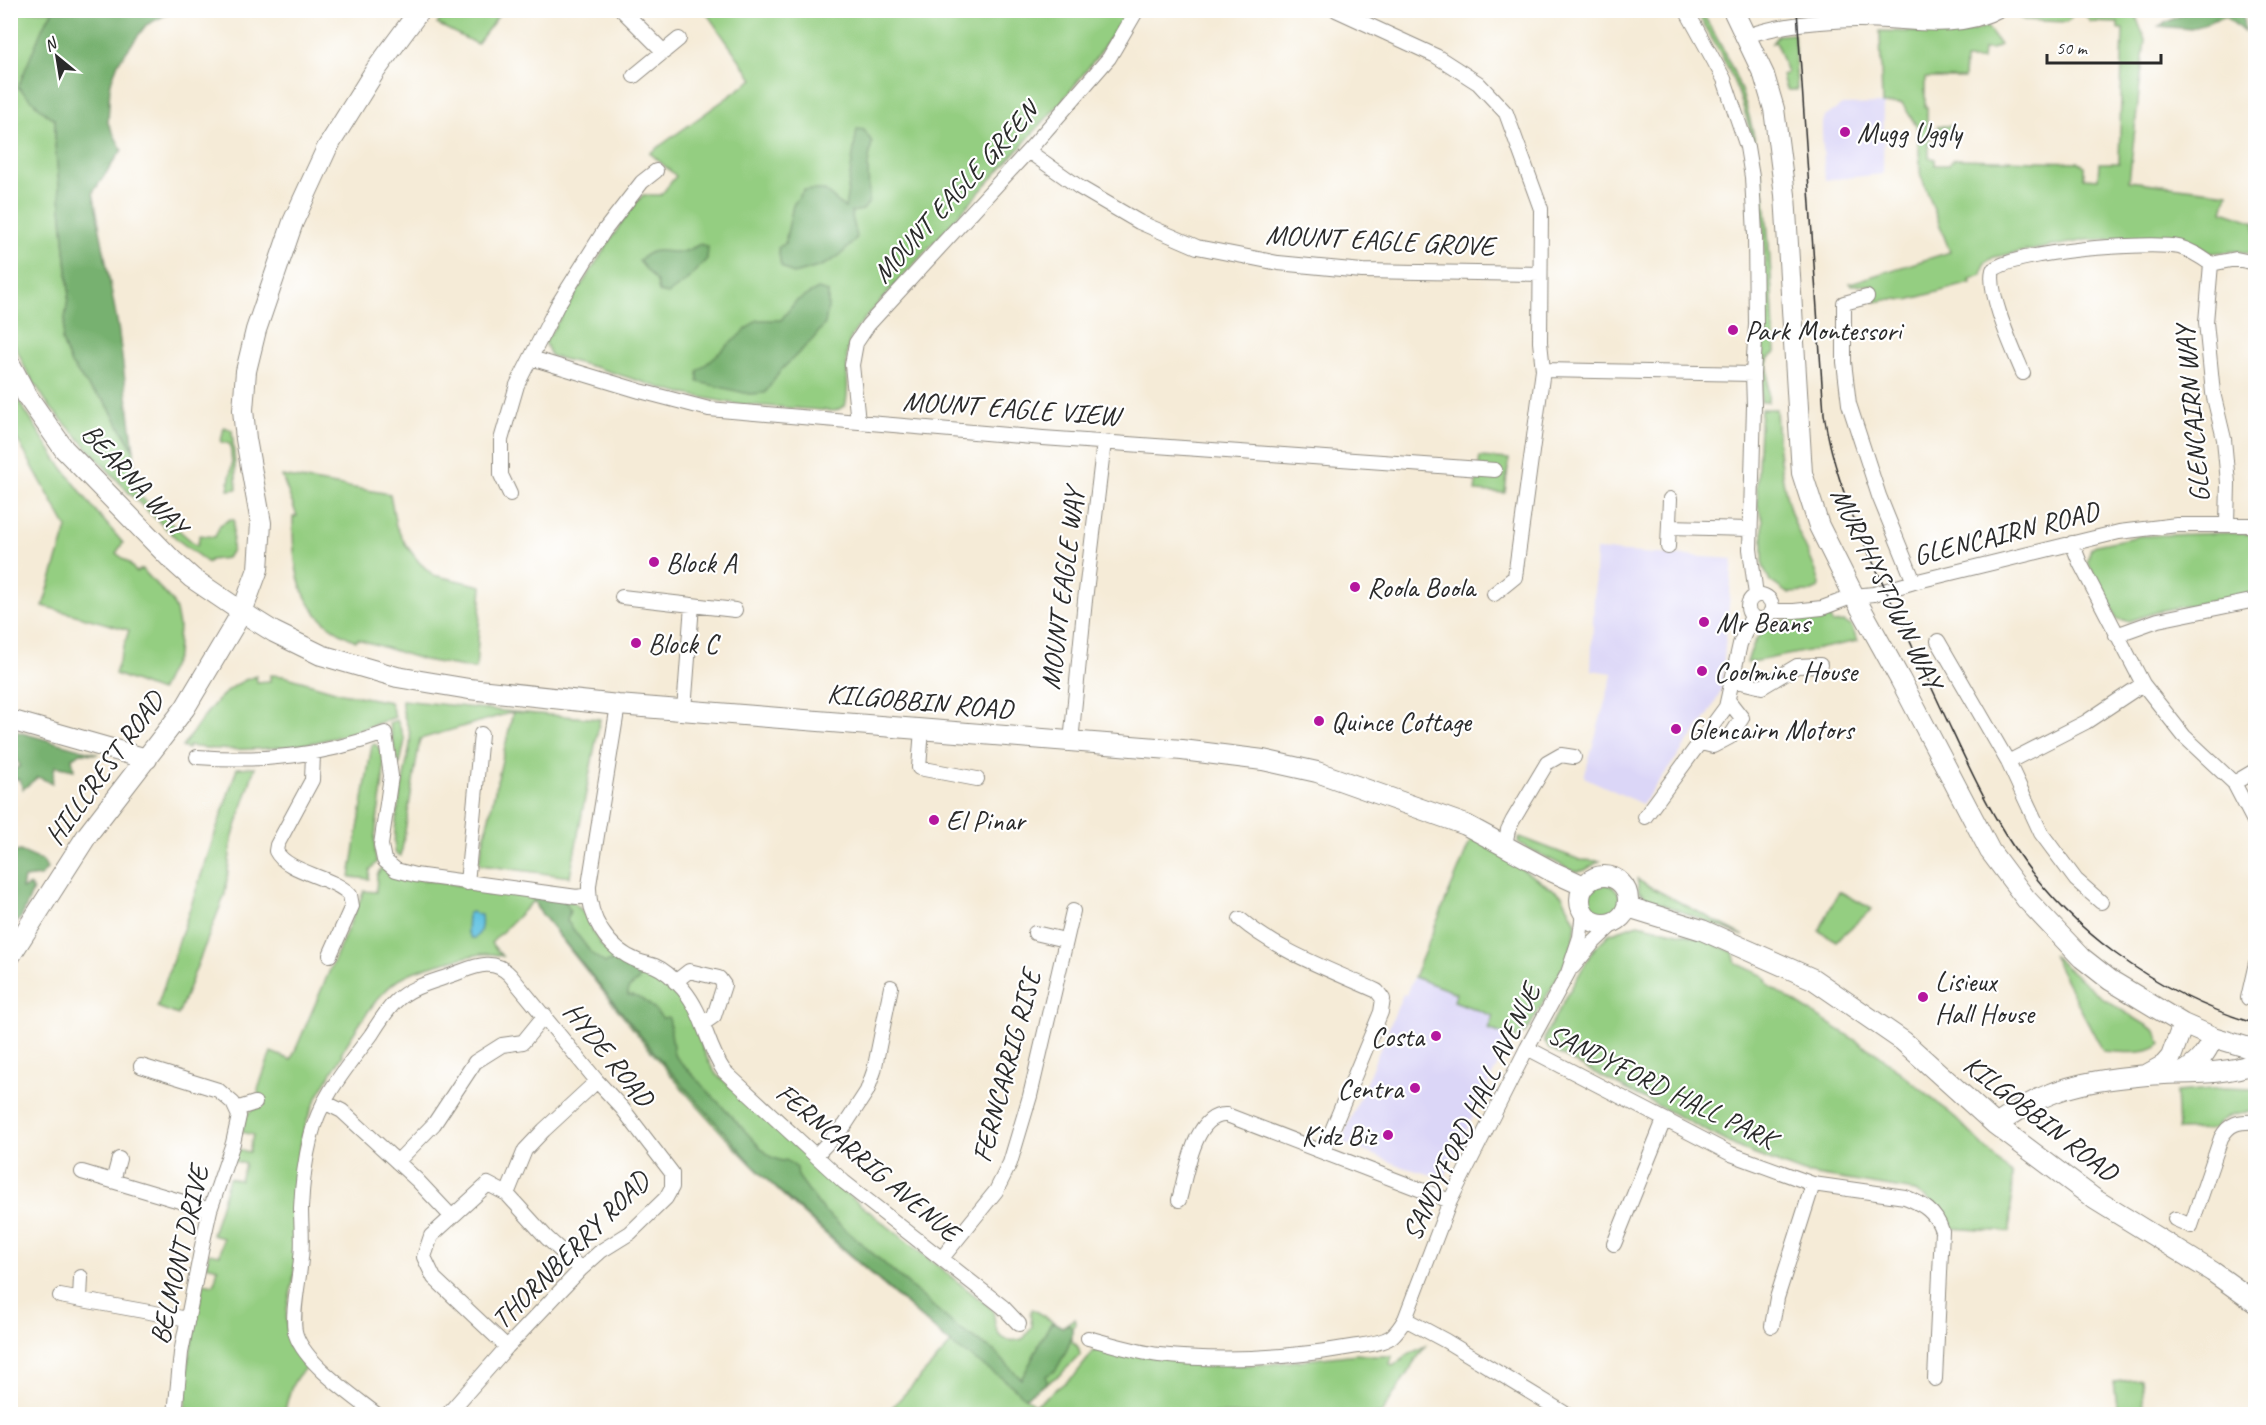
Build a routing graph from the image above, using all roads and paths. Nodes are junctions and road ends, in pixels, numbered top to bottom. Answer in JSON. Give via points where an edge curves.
{"nodes":[{"id":1,"x":420,"y":10,"type":"edge"},
{"id":2,"x":621,"y":10,"type":"edge"},
{"id":3,"x":1137,"y":10,"type":"edge"},
{"id":4,"x":1336,"y":10,"type":"edge"},
{"id":5,"x":1686,"y":10,"type":"edge"},
{"id":6,"x":1733,"y":10,"type":"edge"},
{"id":7,"x":1999,"y":10,"type":"edge"},
{"id":8,"x":1747,"y":36,"type":"junction"},
{"id":9,"x":679,"y":39,"type":"dead end"},
{"id":10,"x":664,"y":52,"type":"junction"},
{"id":11,"x":634,"y":76,"type":"dead end"},
{"id":12,"x":1028,"y":151,"type":"junction"},
{"id":13,"x":656,"y":171,"type":"dead end"},
{"id":14,"x":2256,"y":262,"type":"edge"},
{"id":15,"x":2211,"y":264,"type":"junction"},
{"id":16,"x":1540,"y":274,"type":"junction"},
{"id":17,"x":1867,"y":297,"type":"dead end"},
{"id":18,"x":531,"y":358,"type":"junction"},
{"id":19,"x":10,"y":364,"type":"edge"},
{"id":20,"x":1543,"y":370,"type":"junction"},
{"id":21,"x":2023,"y":373,"type":"dead end"},
{"id":22,"x":1753,"y":374,"type":"junction"},
{"id":23,"x":858,"y":422,"type":"junction"},
{"id":24,"x":1104,"y":442,"type":"junction"},
{"id":25,"x":1495,"y":470,"type":"dead end"},
{"id":26,"x":510,"y":494,"type":"dead end"},
{"id":27,"x":1670,"y":499,"type":"dead end"},
{"id":28,"x":2227,"y":524,"type":"junction"},
{"id":29,"x":2256,"y":525,"type":"edge"},
{"id":30,"x":1669,"y":527,"type":"junction"},
{"id":31,"x":1749,"y":529,"type":"junction"},
{"id":32,"x":2072,"y":543,"type":"junction"},
{"id":33,"x":1668,"y":546,"type":"dead end"},
{"id":34,"x":1914,"y":582,"type":"junction"},
{"id":35,"x":1494,"y":594,"type":"dead end"},
{"id":36,"x":1756,"y":595,"type":"junction"},
{"id":37,"x":1854,"y":596,"type":"junction"},
{"id":38,"x":622,"y":597,"type":"dead end"},
{"id":39,"x":2256,"y":600,"type":"edge"},
{"id":40,"x":692,"y":605,"type":"junction"},
{"id":41,"x":735,"y":610,"type":"dead end"},
{"id":42,"x":1771,"y":611,"type":"junction"},
{"id":43,"x":242,"y":612,"type":"junction"},
{"id":44,"x":1752,"y":616,"type":"junction"},
{"id":45,"x":2116,"y":635,"type":"junction"},
{"id":46,"x":1938,"y":641,"type":"dead end"},
{"id":47,"x":1820,"y":665,"type":"dead end"},
{"id":48,"x":1732,"y":680,"type":"junction"},
{"id":49,"x":2143,"y":684,"type":"junction"},
{"id":50,"x":1728,"y":700,"type":"junction"},
{"id":51,"x":618,"y":705,"type":"junction"},
{"id":52,"x":684,"y":710,"type":"junction"},
{"id":53,"x":10,"y":720,"type":"edge"},
{"id":54,"x":922,"y":729,"type":"junction"},
{"id":55,"x":481,"y":734,"type":"dead end"},
{"id":56,"x":1071,"y":742,"type":"junction"},
{"id":57,"x":1701,"y":743,"type":"junction"},
{"id":58,"x":313,"y":754,"type":"junction"},
{"id":59,"x":1574,"y":757,"type":"dead end"},
{"id":60,"x":198,"y":758,"type":"dead end"},
{"id":61,"x":147,"y":759,"type":"junction"},
{"id":62,"x":2008,"y":762,"type":"junction"},
{"id":63,"x":2256,"y":770,"type":"edge"},
{"id":64,"x":977,"y":779,"type":"dead end"},
{"id":65,"x":2234,"y":783,"type":"junction"},
{"id":66,"x":1645,"y":817,"type":"dead end"},
{"id":67,"x":2256,"y":825,"type":"edge"},
{"id":68,"x":1505,"y":845,"type":"junction"},
{"id":69,"x":467,"y":883,"type":"junction"},
{"id":70,"x":1584,"y":886,"type":"junction"},
{"id":71,"x":588,"y":895,"type":"junction"},
{"id":72,"x":2101,"y":902,"type":"dead end"},
{"id":73,"x":1628,"y":907,"type":"junction"},
{"id":74,"x":1073,"y":911,"type":"dead end"},
{"id":75,"x":1582,"y":912,"type":"junction"},
{"id":76,"x":1240,"y":919,"type":"dead end"},
{"id":77,"x":1614,"y":922,"type":"junction"},
{"id":78,"x":1035,"y":933,"type":"dead end"},
{"id":79,"x":1065,"y":940,"type":"junction"},
{"id":80,"x":330,"y":955,"type":"dead end"},
{"id":81,"x":10,"y":956,"type":"edge"},
{"id":82,"x":2256,"y":963,"type":"edge"},
{"id":83,"x":1568,"y":973,"type":"junction"},
{"id":84,"x":675,"y":982,"type":"junction"},
{"id":85,"x":891,"y":987,"type":"dead end"},
{"id":86,"x":2246,"y":998,"type":"edge"},
{"id":87,"x":545,"y":1015,"type":"junction"},
{"id":88,"x":704,"y":1023,"type":"junction"},
{"id":89,"x":2183,"y":1024,"type":"junction"},
{"id":90,"x":2213,"y":1037,"type":"junction"},
{"id":91,"x":1527,"y":1048,"type":"junction"},
{"id":92,"x":2256,"y":1050,"type":"edge"},
{"id":93,"x":2256,"y":1063,"type":"edge"},
{"id":94,"x":141,"y":1066,"type":"dead end"},
{"id":95,"x":2182,"y":1073,"type":"junction"},
{"id":96,"x":2146,"y":1075,"type":"junction"},
{"id":97,"x":597,"y":1081,"type":"junction"},
{"id":98,"x":324,"y":1102,"type":"junction"},
{"id":99,"x":255,"y":1103,"type":"dead end"},
{"id":100,"x":235,"y":1106,"type":"junction"},
{"id":101,"x":1664,"y":1120,"type":"junction"},
{"id":102,"x":2256,"y":1122,"type":"edge"},
{"id":103,"x":1996,"y":1125,"type":"junction"},
{"id":104,"x":1323,"y":1152,"type":"junction"},
{"id":105,"x":816,"y":1155,"type":"junction"},
{"id":106,"x":119,"y":1159,"type":"dead end"},
{"id":107,"x":398,"y":1162,"type":"junction"},
{"id":108,"x":82,"y":1172,"type":"dead end"},
{"id":109,"x":672,"y":1173,"type":"joint"},
{"id":110,"x":113,"y":1181,"type":"junction"},
{"id":111,"x":1814,"y":1184,"type":"junction"},
{"id":112,"x":507,"y":1194,"type":"junction"},
{"id":113,"x":1179,"y":1200,"type":"dead end"},
{"id":114,"x":1450,"y":1201,"type":"junction"},
{"id":115,"x":210,"y":1210,"type":"junction"},
{"id":116,"x":451,"y":1216,"type":"junction"},
{"id":117,"x":2175,"y":1219,"type":"dead end"},
{"id":118,"x":1614,"y":1244,"type":"dead end"},
{"id":119,"x":942,"y":1258,"type":"junction"},
{"id":120,"x":581,"y":1269,"type":"junction"},
{"id":121,"x":81,"y":1277,"type":"dead end"},
{"id":122,"x":60,"y":1296,"type":"dead end"},
{"id":123,"x":80,"y":1299,"type":"junction"},
{"id":124,"x":2256,"y":1304,"type":"edge"},
{"id":125,"x":188,"y":1319,"type":"junction"},
{"id":126,"x":1406,"y":1319,"type":"junction"},
{"id":127,"x":1019,"y":1324,"type":"dead end"},
{"id":128,"x":1772,"y":1326,"type":"dead end"},
{"id":129,"x":1088,"y":1338,"type":"dead end"},
{"id":130,"x":507,"y":1347,"type":"junction"},
{"id":131,"x":1935,"y":1379,"type":"dead end"},
{"id":132,"x":175,"y":1414,"type":"edge"},
{"id":133,"x":376,"y":1414,"type":"edge"},
{"id":134,"x":448,"y":1414,"type":"edge"},
{"id":135,"x":1566,"y":1414,"type":"edge"}],
"edges":[{"from":1,"to":43,"type":"street","name":"HILLCREST ROAD","via":[[375,71],[327,148],[285,243],[256,330],[246,371],[243,410],[261,523],[258,569]]},
{"from":2,"to":10,"type":"street"},
{"from":3,"to":12,"type":"street","name":"MOUNT EAGLE GREEN","via":[[1109,58]]},
{"from":4,"to":16,"type":"street","via":[[1436,56],[1478,83],[1506,113],[1541,209]]},
{"from":5,"to":22,"type":"street","via":[[1724,79],[1747,147],[1755,235]]},
{"from":6,"to":8,"type":"street","name":"MURPHYSTOWN WAY"},
{"from":7,"to":8,"type":"street","via":[[1954,23],[1815,22]]},
{"from":8,"to":37,"type":"street","name":"MURPHYSTOWN WAY","via":[[1772,103],[1783,184],[1803,474],[1819,526]]},
{"from":9,"to":10,"type":"street"},
{"from":10,"to":11,"type":"street"},
{"from":12,"to":16,"type":"street","name":"MOUNT EAGLE GROVE","via":[[1139,222],[1197,248],[1278,263],[1362,271]]},
{"from":12,"to":23,"type":"street","name":"MOUNT EAGLE GREEN","via":[[868,325],[856,343],[852,365]]},
{"from":13,"to":18,"type":"street","via":[[642,182],[604,231],[557,306]]},
{"from":14,"to":15,"type":"street","via":[[2236,259]]},
{"from":15,"to":21,"type":"street","via":[[2189,250],[2166,245],[2083,249],[1999,264],[1991,277]]},
{"from":15,"to":28,"type":"street","name":"GLENCAIRN WAY","via":[[2207,332],[2213,393],[2224,439]]},
{"from":16,"to":20,"type":"street"},
{"from":17,"to":34,"type":"street","via":[[1844,303],[1849,404],[1879,496]]},
{"from":18,"to":23,"type":"street","name":"MOUNT EAGLE VIEW","via":[[709,409]]},
{"from":18,"to":26,"type":"street","via":[[517,385],[501,440],[501,475]]},
{"from":19,"to":43,"type":"street","name":"BEARNA WAY","via":[[27,396],[64,448],[185,572]]},
{"from":20,"to":22,"type":"street"},
{"from":20,"to":35,"type":"street","via":[[1515,577]]},
{"from":22,"to":31,"type":"street"},
{"from":23,"to":24,"type":"street","name":"MOUNT EAGLE VIEW"},
{"from":24,"to":25,"type":"street","name":"MOUNT EAGLE VIEW"},
{"from":24,"to":56,"type":"street","name":"MOUNT EAGLE WAY"},
{"from":27,"to":30,"type":"street"},
{"from":28,"to":29,"type":"street","name":"GLENCAIRN ROAD"},
{"from":28,"to":32,"type":"street","name":"GLENCAIRN ROAD","via":[[2177,525]]},
{"from":30,"to":31,"type":"street"},
{"from":30,"to":33,"type":"street"},
{"from":31,"to":36,"type":"street"},
{"from":32,"to":34,"type":"street","name":"GLENCAIRN ROAD"},
{"from":32,"to":45,"type":"street"},
{"from":34,"to":37,"type":"street","name":"GLENCAIRN ROAD"},
{"from":36,"to":42,"type":"street","via":[[1767,597],[1772,603]]},
{"from":36,"to":44,"type":"street","via":[[1748,603]]},
{"from":37,"to":42,"type":"street","name":"GLENCAIRN ROAD","via":[[1822,608]]},
{"from":37,"to":89,"type":"street","name":"MURPHYSTOWN WAY","via":[[2007,876],[2082,958]]},
{"from":38,"to":40,"type":"street"},
{"from":39,"to":45,"type":"street","via":[[2158,620]]},
{"from":40,"to":41,"type":"street"},
{"from":40,"to":52,"type":"street"},
{"from":42,"to":44,"type":"street","via":[[1764,618]]},
{"from":43,"to":51,"type":"street","name":"KILGOBBIN ROAD","via":[[321,655],[397,676],[469,689]]},
{"from":43,"to":61,"type":"street","name":"HILLCREST ROAD","via":[[185,708]]},
{"from":44,"to":48,"type":"street","via":[[1740,644]]},
{"from":45,"to":49,"type":"street"},
{"from":46,"to":62,"type":"street"},
{"from":47,"to":48,"type":"street","via":[[1797,666],[1762,687]]},
{"from":48,"to":50,"type":"street"},
{"from":49,"to":62,"type":"street","via":[[2086,722]]},
{"from":49,"to":65,"type":"street","via":[[2184,736]]},
{"from":50,"to":57,"type":"street"},
{"from":50,"to":57,"type":"street","via":[[1742,718],[1730,737],[1713,746]]},
{"from":51,"to":52,"type":"street","name":"KILGOBBIN ROAD"},
{"from":51,"to":71,"type":"street","name":"FERNCARRIG AVENUE"},
{"from":52,"to":54,"type":"street","name":"KILGOBBIN ROAD"},
{"from":53,"to":61,"type":"street"},
{"from":54,"to":56,"type":"street","name":"KILGOBBIN ROAD"},
{"from":54,"to":64,"type":"street","via":[[919,768]]},
{"from":55,"to":69,"type":"street"},
{"from":56,"to":68,"type":"street","name":"KILGOBBIN ROAD","via":[[1182,750],[1263,760],[1317,772],[1466,825]]},
{"from":57,"to":66,"type":"street"},
{"from":58,"to":60,"type":"street"},
{"from":58,"to":69,"type":"street","via":[[385,733],[391,776],[381,845],[384,860],[396,870]]},
{"from":58,"to":80,"type":"street","via":[[312,780],[276,851],[288,863],[350,895],[352,906]]},
{"from":59,"to":68,"type":"street","via":[[1561,755],[1547,763],[1513,820]]},
{"from":61,"to":81,"type":"street","name":"HILLCREST ROAD","via":[[88,834]]},
{"from":62,"to":72,"type":"street","via":[[2041,833],[2076,880]]},
{"from":63,"to":65,"type":"street"},
{"from":65,"to":67,"type":"street"},
{"from":68,"to":70,"type":"street","name":"KILGOBBIN ROAD"},
{"from":69,"to":71,"type":"street","via":[[577,897]]},
{"from":70,"to":73,"type":"street","via":[[1598,876],[1614,878],[1626,889]]},
{"from":70,"to":75,"type":"street","via":[[1580,897]]},
{"from":71,"to":84,"type":"street","name":"FERNCARRIG AVENUE","via":[[595,919],[613,944],[624,954],[656,966]]},
{"from":73,"to":77,"type":"street"},
{"from":73,"to":103,"type":"street","name":"KILGOBBIN ROAD","via":[[1702,930],[1813,980],[1903,1041]]},
{"from":74,"to":79,"type":"street","name":"FERNCARRIG RISE"},
{"from":75,"to":77,"type":"street","via":[[1594,923]]},
{"from":75,"to":83,"type":"street","name":"SANDYFORD HALL AVENUE","via":[[1580,937]]},
{"from":76,"to":104,"type":"street","via":[[1276,944],[1377,992],[1383,999]]},
{"from":77,"to":83,"type":"street","name":"SANDYFORD HALL AVENUE"},
{"from":78,"to":79,"type":"street","name":"FERNCARRIG RISE"},
{"from":79,"to":119,"type":"street","name":"FERNCARRIG RISE","via":[[1030,1096],[1010,1163],[996,1191]]},
{"from":82,"to":86,"type":"street"},
{"from":83,"to":91,"type":"street","name":"SANDYFORD HALL AVENUE"},
{"from":84,"to":88,"type":"street","name":"FERNCARRIG AVENUE"},
{"from":84,"to":88,"type":"street","via":[[689,970],[719,978],[724,985],[714,1016]]},
{"from":85,"to":105,"type":"street","via":[[867,1092],[845,1125]]},
{"from":87,"to":97,"type":"street","name":"HYDE ROAD"},
{"from":87,"to":98,"type":"street","name":"HYDE ROAD","via":[[505,969],[493,964],[479,964],[424,983],[395,1001]]},
{"from":87,"to":107,"type":"street","via":[[523,1042],[502,1045],[475,1062],[434,1124]]},
{"from":88,"to":105,"type":"street","name":"FERNCARRIG AVENUE","via":[[724,1071]]},
{"from":89,"to":90,"type":"street","name":"MURPHYSTOWN WAY"},
{"from":89,"to":96,"type":"street","via":[[2171,1057]]},
{"from":90,"to":92,"type":"street","name":"MURPHYSTOWN WAY"},
{"from":90,"to":95,"type":"street","via":[[2204,1055]]},
{"from":91,"to":101,"type":"street","name":"SANDYFORD HALL PARK"},
{"from":91,"to":114,"type":"street","name":"SANDYFORD HALL AVENUE"},
{"from":93,"to":95,"type":"street","via":[[2243,1068]]},
{"from":94,"to":100,"type":"street","via":[[218,1090]]},
{"from":95,"to":96,"type":"street"},
{"from":96,"to":103,"type":"street","via":[[2057,1092]]},
{"from":97,"to":109,"type":"street","name":"HYDE ROAD"},
{"from":97,"to":112,"type":"street","via":[[525,1150]]},
{"from":98,"to":107,"type":"street","via":[[342,1111]]},
{"from":98,"to":133,"type":"street","via":[[311,1134],[304,1171],[295,1334],[324,1373]]},
{"from":99,"to":100,"type":"street"},
{"from":100,"to":115,"type":"street","name":"BELMONT DRIVE","via":[[239,1116],[233,1143]]},
{"from":101,"to":111,"type":"street","name":"SANDYFORD HALL PARK","via":[[1731,1154]]},
{"from":101,"to":118,"type":"street"},
{"from":102,"to":117,"type":"street","via":[[2239,1121],[2227,1128],[2191,1227]]},
{"from":103,"to":124,"type":"street","name":"KILGOBBIN ROAD","via":[[2096,1200],[2213,1272]]},
{"from":104,"to":113,"type":"street","via":[[1219,1114],[1203,1125],[1185,1170]]},
{"from":104,"to":114,"type":"street"},
{"from":105,"to":119,"type":"street","name":"FERNCARRIG AVENUE","via":[[844,1182]]},
{"from":106,"to":110,"type":"street"},
{"from":107,"to":116,"type":"street"},
{"from":108,"to":110,"type":"street"},
{"from":109,"to":120,"type":"street","name":"THORNBERRY ROAD","via":[[672,1186],[666,1198],[630,1233]]},
{"from":110,"to":115,"type":"street"},
{"from":111,"to":128,"type":"street","via":[[1777,1298]]},
{"from":111,"to":131,"type":"street","name":"SANDYFORD HALL PARK","via":[[1905,1197],[1931,1211],[1940,1224]]},
{"from":112,"to":116,"type":"street","via":[[488,1184]]},
{"from":112,"to":120,"type":"street"},
{"from":114,"to":126,"type":"street","name":"SANDYFORD HALL AVENUE"},
{"from":115,"to":125,"type":"street","name":"BELMONT DRIVE"},
{"from":116,"to":130,"type":"street","via":[[431,1236],[424,1257],[434,1278]]},
{"from":119,"to":127,"type":"street","name":"FERNCARRIG AVENUE"},
{"from":120,"to":130,"type":"street","name":"THORNBERRY ROAD"},
{"from":121,"to":123,"type":"street"},
{"from":122,"to":123,"type":"street"},
{"from":123,"to":125,"type":"street"},
{"from":125,"to":132,"type":"street","name":"BELMONT DRIVE"},
{"from":126,"to":129,"type":"street","name":"SANDYFORD HALL AVENUE","via":[[1390,1337],[1370,1344],[1244,1359],[1156,1354]]},
{"from":126,"to":135,"type":"street"},
{"from":130,"to":134,"type":"street","name":"THORNBERRY ROAD"}]}
